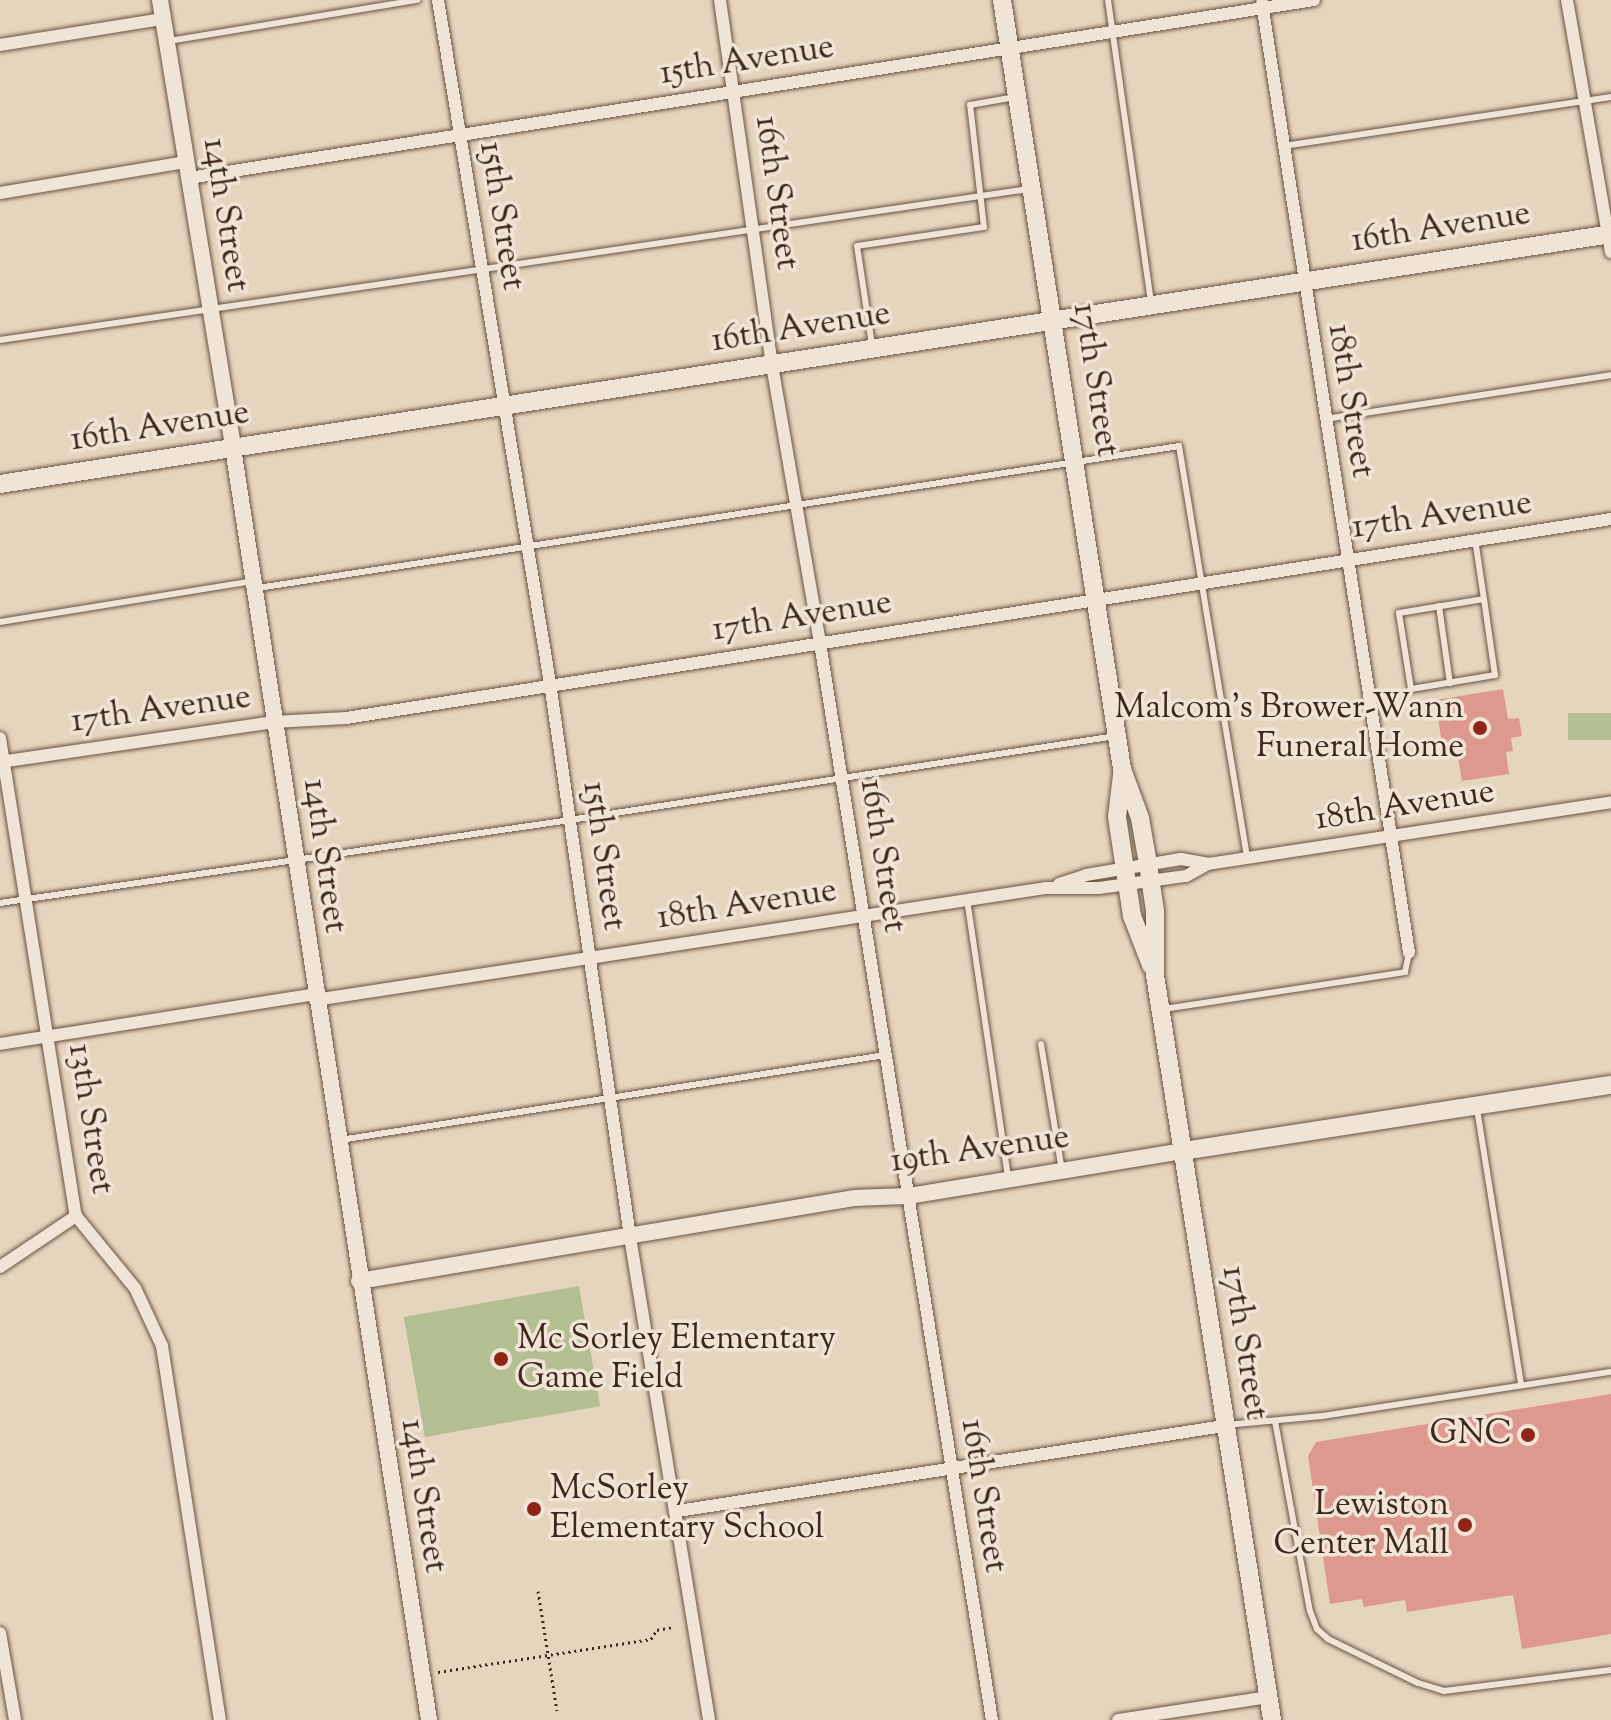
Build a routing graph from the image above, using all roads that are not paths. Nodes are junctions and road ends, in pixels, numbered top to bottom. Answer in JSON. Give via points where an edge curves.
{"nodes":[{"id":1,"x":160,"y":0,"type":"edge"},
{"id":2,"x":418,"y":0,"type":"edge"},
{"id":3,"x":438,"y":0,"type":"edge"},
{"id":4,"x":720,"y":0,"type":"edge"},
{"id":5,"x":1002,"y":0,"type":"edge"},
{"id":6,"x":1108,"y":0,"type":"edge"},
{"id":7,"x":1314,"y":0,"type":"edge"},
{"id":8,"x":1567,"y":0,"type":"edge"},
{"id":9,"x":1262,"y":4,"type":"edge"},
{"id":10,"x":163,"y":19,"type":"junction"},
{"id":11,"x":1113,"y":31,"type":"junction"},
{"id":12,"x":166,"y":42,"type":"junction"},
{"id":13,"x":0,"y":45,"type":"edge"},
{"id":14,"x":1009,"y":47,"type":"junction"},
{"id":15,"x":734,"y":92,"type":"junction"},
{"id":16,"x":1017,"y":97,"type":"junction"},
{"id":17,"x":1611,"y":97,"type":"edge"},
{"id":18,"x":1585,"y":101,"type":"junction"},
{"id":19,"x":460,"y":136,"type":"junction"},
{"id":20,"x":1283,"y":146,"type":"junction"},
{"id":21,"x":188,"y":170,"type":"junction"},
{"id":22,"x":1032,"y":189,"type":"junction"},
{"id":23,"x":0,"y":193,"type":"edge"},
{"id":24,"x":981,"y":196,"type":"junction"},
{"id":25,"x":753,"y":229,"type":"junction"},
{"id":26,"x":1610,"y":240,"type":"edge"},
{"id":27,"x":481,"y":270,"type":"junction"},
{"id":28,"x":1303,"y":282,"type":"junction"},
{"id":29,"x":1152,"y":306,"type":"junction"},
{"id":30,"x":210,"y":308,"type":"junction"},
{"id":31,"x":1053,"y":321,"type":"junction"},
{"id":32,"x":0,"y":340,"type":"edge"},
{"id":33,"x":872,"y":349,"type":"junction"},
{"id":34,"x":772,"y":365,"type":"junction"},
{"id":35,"x":1611,"y":375,"type":"edge"},
{"id":36,"x":502,"y":406,"type":"junction"},
{"id":37,"x":1325,"y":419,"type":"junction"},
{"id":38,"x":233,"y":448,"type":"junction"},
{"id":39,"x":1075,"y":462,"type":"junction"},
{"id":40,"x":0,"y":484,"type":"edge"},
{"id":41,"x":796,"y":506,"type":"junction"},
{"id":42,"x":1611,"y":519,"type":"edge"},
{"id":43,"x":1475,"y":539,"type":"junction"},
{"id":44,"x":526,"y":547,"type":"junction"},
{"id":45,"x":1347,"y":558,"type":"junction"},
{"id":46,"x":1202,"y":581,"type":"junction"},
{"id":47,"x":254,"y":584,"type":"junction"},
{"id":48,"x":1096,"y":599,"type":"junction"},
{"id":49,"x":1484,"y":599,"type":"junction"},
{"id":50,"x":1439,"y":606,"type":"junction"},
{"id":51,"x":0,"y":622,"type":"edge"},
{"id":52,"x":820,"y":643,"type":"junction"},
{"id":53,"x":550,"y":683,"type":"junction"},
{"id":54,"x":1450,"y":683,"type":"junction"},
{"id":55,"x":274,"y":722,"type":"junction"},
{"id":56,"x":1117,"y":736,"type":"junction"},
{"id":57,"x":0,"y":738,"type":"edge"},
{"id":58,"x":2,"y":762,"type":"edge"},
{"id":59,"x":1122,"y":769,"type":"junction"},
{"id":60,"x":842,"y":777,"type":"junction"},
{"id":61,"x":1611,"y":802,"type":"edge"},
{"id":62,"x":570,"y":820,"type":"junction"},
{"id":63,"x":1392,"y":836,"type":"junction"},
{"id":64,"x":1247,"y":858,"type":"junction"},
{"id":65,"x":294,"y":859,"type":"junction"},
{"id":66,"x":1150,"y":873,"type":"junction"},
{"id":67,"x":1126,"y":876,"type":"junction"},
{"id":68,"x":26,"y":899,"type":"junction"},
{"id":69,"x":967,"y":899,"type":"junction"},
{"id":70,"x":0,"y":903,"type":"edge"},
{"id":71,"x":863,"y":914,"type":"junction"},
{"id":72,"x":1409,"y":953,"type":"joint"},
{"id":73,"x":589,"y":959,"type":"junction"},
{"id":74,"x":1155,"y":975,"type":"junction"},
{"id":75,"x":315,"y":997,"type":"junction"},
{"id":76,"x":1161,"y":1009,"type":"junction"},
{"id":77,"x":49,"y":1036,"type":"junction"},
{"id":78,"x":0,"y":1044,"type":"edge"},
{"id":79,"x":1041,"y":1044,"type":"dead end"},
{"id":80,"x":885,"y":1055,"type":"junction"},
{"id":81,"x":1611,"y":1085,"type":"edge"},
{"id":82,"x":609,"y":1097,"type":"junction"},
{"id":83,"x":1477,"y":1105,"type":"junction"},
{"id":84,"x":337,"y":1140,"type":"junction"},
{"id":85,"x":1183,"y":1151,"type":"junction"},
{"id":86,"x":1062,"y":1171,"type":"junction"},
{"id":87,"x":1008,"y":1179,"type":"junction"},
{"id":88,"x":908,"y":1196,"type":"junction"},
{"id":89,"x":76,"y":1216,"type":"junction"},
{"id":90,"x":630,"y":1237,"type":"junction"},
{"id":91,"x":0,"y":1267,"type":"edge"},
{"id":92,"x":359,"y":1281,"type":"junction"},
{"id":93,"x":1611,"y":1372,"type":"edge"},
{"id":94,"x":1521,"y":1385,"type":"junction"},
{"id":95,"x":1275,"y":1421,"type":"junction"},
{"id":96,"x":1224,"y":1426,"type":"junction"},
{"id":97,"x":950,"y":1466,"type":"junction"},
{"id":98,"x":678,"y":1511,"type":"junction"},
{"id":99,"x":0,"y":1633,"type":"edge"},
{"id":100,"x":1611,"y":1670,"type":"edge"},
{"id":101,"x":1269,"y":1697,"type":"junction"},
{"id":102,"x":1137,"y":1718,"type":"edge"},
{"id":103,"x":15,"y":1720,"type":"edge"},
{"id":104,"x":220,"y":1720,"type":"edge"},
{"id":105,"x":429,"y":1720,"type":"edge"},
{"id":106,"x":709,"y":1720,"type":"edge"},
{"id":107,"x":992,"y":1720,"type":"edge"},
{"id":108,"x":1118,"y":1720,"type":"edge"},
{"id":109,"x":1272,"y":1720,"type":"edge"}],
"edges":[{"from":1,"to":10,"type":"street","name":"14th Street"},
{"from":2,"to":12,"type":"lane"},
{"from":3,"to":19,"type":"street","name":"15th Street"},
{"from":4,"to":15,"type":"street","name":"16th Street"},
{"from":5,"to":14,"type":"main road","name":"17th Street"},
{"from":6,"to":11,"type":"lane"},
{"from":7,"to":9,"type":"street","name":"15th Avenue"},
{"from":8,"to":18,"type":"street"},
{"from":9,"to":11,"type":"street","name":"15th Avenue"},
{"from":9,"to":20,"type":"street","name":"18th Street"},
{"from":10,"to":12,"type":"street","name":"14th Street"},
{"from":10,"to":13,"type":"street"},
{"from":11,"to":14,"type":"street","name":"15th Avenue"},
{"from":11,"to":29,"type":"lane"},
{"from":12,"to":21,"type":"street","name":"14th Street"},
{"from":14,"to":15,"type":"street","name":"15th Avenue"},
{"from":14,"to":16,"type":"main road","name":"17th Street"},
{"from":15,"to":19,"type":"street","name":"15th Avenue"},
{"from":15,"to":25,"type":"street","name":"16th Street"},
{"from":16,"to":22,"type":"main road","name":"17th Street"},
{"from":16,"to":24,"type":"lane","via":[[970,105]]},
{"from":17,"to":18,"type":"lane"},
{"from":18,"to":20,"type":"lane"},
{"from":18,"to":26,"type":"street"},
{"from":19,"to":21,"type":"street","name":"15th Avenue"},
{"from":19,"to":27,"type":"street","name":"15th Street"},
{"from":20,"to":28,"type":"street","name":"18th Street"},
{"from":21,"to":23,"type":"street","name":"15th Avenue"},
{"from":21,"to":30,"type":"street","name":"14th Street"},
{"from":22,"to":24,"type":"lane"},
{"from":22,"to":31,"type":"main road","name":"17th Street"},
{"from":24,"to":25,"type":"lane"},
{"from":24,"to":33,"type":"lane","via":[[984,227],[857,246]]},
{"from":25,"to":27,"type":"lane"},
{"from":25,"to":34,"type":"street","name":"16th Street"},
{"from":26,"to":28,"type":"main road","name":"16th Avenue"},
{"from":27,"to":30,"type":"lane"},
{"from":27,"to":36,"type":"street","name":"15th Street"},
{"from":28,"to":29,"type":"main road","name":"16th Avenue"},
{"from":28,"to":37,"type":"street","name":"18th Street"},
{"from":29,"to":31,"type":"main road","name":"16th Avenue"},
{"from":30,"to":32,"type":"lane"},
{"from":30,"to":38,"type":"street","name":"14th Street"},
{"from":31,"to":33,"type":"main road","name":"16th Avenue"},
{"from":31,"to":39,"type":"main road","name":"17th Street"},
{"from":33,"to":34,"type":"main road","name":"16th Avenue"},
{"from":34,"to":36,"type":"main road","name":"16th Avenue"},
{"from":34,"to":41,"type":"street","name":"16th Street"},
{"from":35,"to":37,"type":"lane"},
{"from":36,"to":38,"type":"main road","name":"16th Avenue"},
{"from":36,"to":44,"type":"street","name":"15th Street"},
{"from":37,"to":45,"type":"street","name":"18th Street"},
{"from":38,"to":40,"type":"main road","name":"16th Avenue"},
{"from":38,"to":47,"type":"street","name":"14th Street"},
{"from":39,"to":41,"type":"lane"},
{"from":39,"to":46,"type":"lane","via":[[1179,446]]},
{"from":39,"to":48,"type":"main road","name":"17th Street"},
{"from":41,"to":44,"type":"lane"},
{"from":41,"to":52,"type":"street","name":"16th Street"},
{"from":42,"to":43,"type":"street","name":"17th Avenue"},
{"from":43,"to":45,"type":"street","name":"17th Avenue"},
{"from":43,"to":49,"type":"lane"},
{"from":44,"to":47,"type":"lane"},
{"from":44,"to":53,"type":"street","name":"15th Street"},
{"from":45,"to":46,"type":"street","name":"17th Avenue"},
{"from":45,"to":63,"type":"street","name":"18th Street"},
{"from":46,"to":48,"type":"street","name":"17th Avenue"},
{"from":46,"to":64,"type":"lane"},
{"from":47,"to":51,"type":"lane"},
{"from":47,"to":55,"type":"street","name":"14th Street"},
{"from":48,"to":52,"type":"street","name":"17th Avenue"},
{"from":48,"to":56,"type":"main road","name":"17th Street"},
{"from":49,"to":50,"type":"lane"},
{"from":49,"to":54,"type":"lane","via":[[1495,675]]},
{"from":50,"to":54,"type":"lane"},
{"from":50,"to":54,"type":"lane","via":[[1399,613],[1411,689]]},
{"from":52,"to":53,"type":"street","name":"17th Avenue"},
{"from":52,"to":60,"type":"street","name":"16th Street"},
{"from":53,"to":55,"type":"street","name":"17th Avenue","via":[[346,718]]},
{"from":53,"to":62,"type":"street","name":"15th Street"},
{"from":55,"to":58,"type":"street","name":"17th Avenue"},
{"from":55,"to":65,"type":"street","name":"14th Street"},
{"from":56,"to":59,"type":"main road","name":"17th Street"},
{"from":56,"to":60,"type":"lane"},
{"from":57,"to":58,"type":"street","name":"13th Street"},
{"from":58,"to":68,"type":"street","name":"13th Street"},
{"from":59,"to":66,"type":"main road","name":"17th Street","via":[[1140,818]]},
{"from":59,"to":67,"type":"main road","name":"17th Street","via":[[1117,817]]},
{"from":60,"to":62,"type":"lane"},
{"from":60,"to":71,"type":"street","name":"16th Street"},
{"from":61,"to":63,"type":"street","name":"18th Avenue"},
{"from":62,"to":65,"type":"lane"},
{"from":62,"to":73,"type":"street","name":"15th Street"},
{"from":63,"to":64,"type":"street","name":"18th Avenue"},
{"from":63,"to":72,"type":"street","name":"18th Street"},
{"from":64,"to":66,"type":"street","name":"18th Avenue","via":[[1208,864],[1186,876]]},
{"from":65,"to":68,"type":"lane"},
{"from":65,"to":75,"type":"street","name":"14th Street"},
{"from":66,"to":67,"type":"street","name":"18th Avenue"},
{"from":66,"to":74,"type":"main road","name":"17th Street"},
{"from":67,"to":69,"type":"street","name":"18th Avenue"},
{"from":67,"to":74,"type":"main road","name":"17th Street","via":[[1132,916]]},
{"from":68,"to":70,"type":"lane"},
{"from":68,"to":77,"type":"street","name":"13th Street"},
{"from":69,"to":71,"type":"street","name":"18th Avenue"},
{"from":69,"to":87,"type":"lane"},
{"from":71,"to":73,"type":"street","name":"18th Avenue"},
{"from":71,"to":80,"type":"street","name":"16th Street"},
{"from":72,"to":76,"type":"lane","via":[[1405,972]]},
{"from":73,"to":75,"type":"street","name":"18th Avenue"},
{"from":73,"to":82,"type":"street","name":"15th Street"},
{"from":74,"to":76,"type":"main road","name":"17th Street"},
{"from":75,"to":77,"type":"street","name":"18th Avenue"},
{"from":75,"to":84,"type":"street","name":"14th Street"},
{"from":76,"to":85,"type":"main road","name":"17th Street"},
{"from":77,"to":78,"type":"street","name":"18th Avenue"},
{"from":77,"to":89,"type":"street","name":"13th Street"},
{"from":79,"to":86,"type":"lane"},
{"from":80,"to":82,"type":"lane"},
{"from":80,"to":88,"type":"street","name":"16th Street"},
{"from":81,"to":83,"type":"main road","name":"19th Avenue"},
{"from":82,"to":84,"type":"lane"},
{"from":82,"to":90,"type":"street","name":"15th Street"},
{"from":83,"to":85,"type":"main road","name":"19th Avenue"},
{"from":83,"to":94,"type":"lane"},
{"from":84,"to":92,"type":"street","name":"14th Street"},
{"from":85,"to":86,"type":"street","name":"19th Avenue"},
{"from":85,"to":96,"type":"main road","name":"17th Street"},
{"from":86,"to":87,"type":"street","name":"19th Avenue"},
{"from":87,"to":88,"type":"street","name":"19th Avenue"},
{"from":88,"to":90,"type":"street","name":"19th Avenue","via":[[855,1198]]},
{"from":88,"to":97,"type":"street","name":"16th Street"},
{"from":89,"to":91,"type":"street"},
{"from":89,"to":104,"type":"street","name":"13th Street","via":[[135,1288],[162,1346]]},
{"from":90,"to":92,"type":"street","name":"19th Avenue"},
{"from":90,"to":98,"type":"street","name":"15th Street"},
{"from":92,"to":105,"type":"street","name":"14th Street"},
{"from":93,"to":94,"type":"lane"},
{"from":94,"to":95,"type":"lane"},
{"from":95,"to":96,"type":"lane"},
{"from":95,"to":100,"type":"lane","via":[[1310,1611],[1328,1639],[1444,1691]]},
{"from":96,"to":97,"type":"street"},
{"from":96,"to":101,"type":"main road","name":"17th Street"},
{"from":97,"to":98,"type":"street"},
{"from":97,"to":107,"type":"street","name":"16th Street"},
{"from":98,"to":106,"type":"street","name":"15th Street"},
{"from":99,"to":103,"type":"street"},
{"from":101,"to":102,"type":"street"},
{"from":101,"to":109,"type":"main road","name":"17th Street"},
{"from":102,"to":108,"type":"street"}]}
